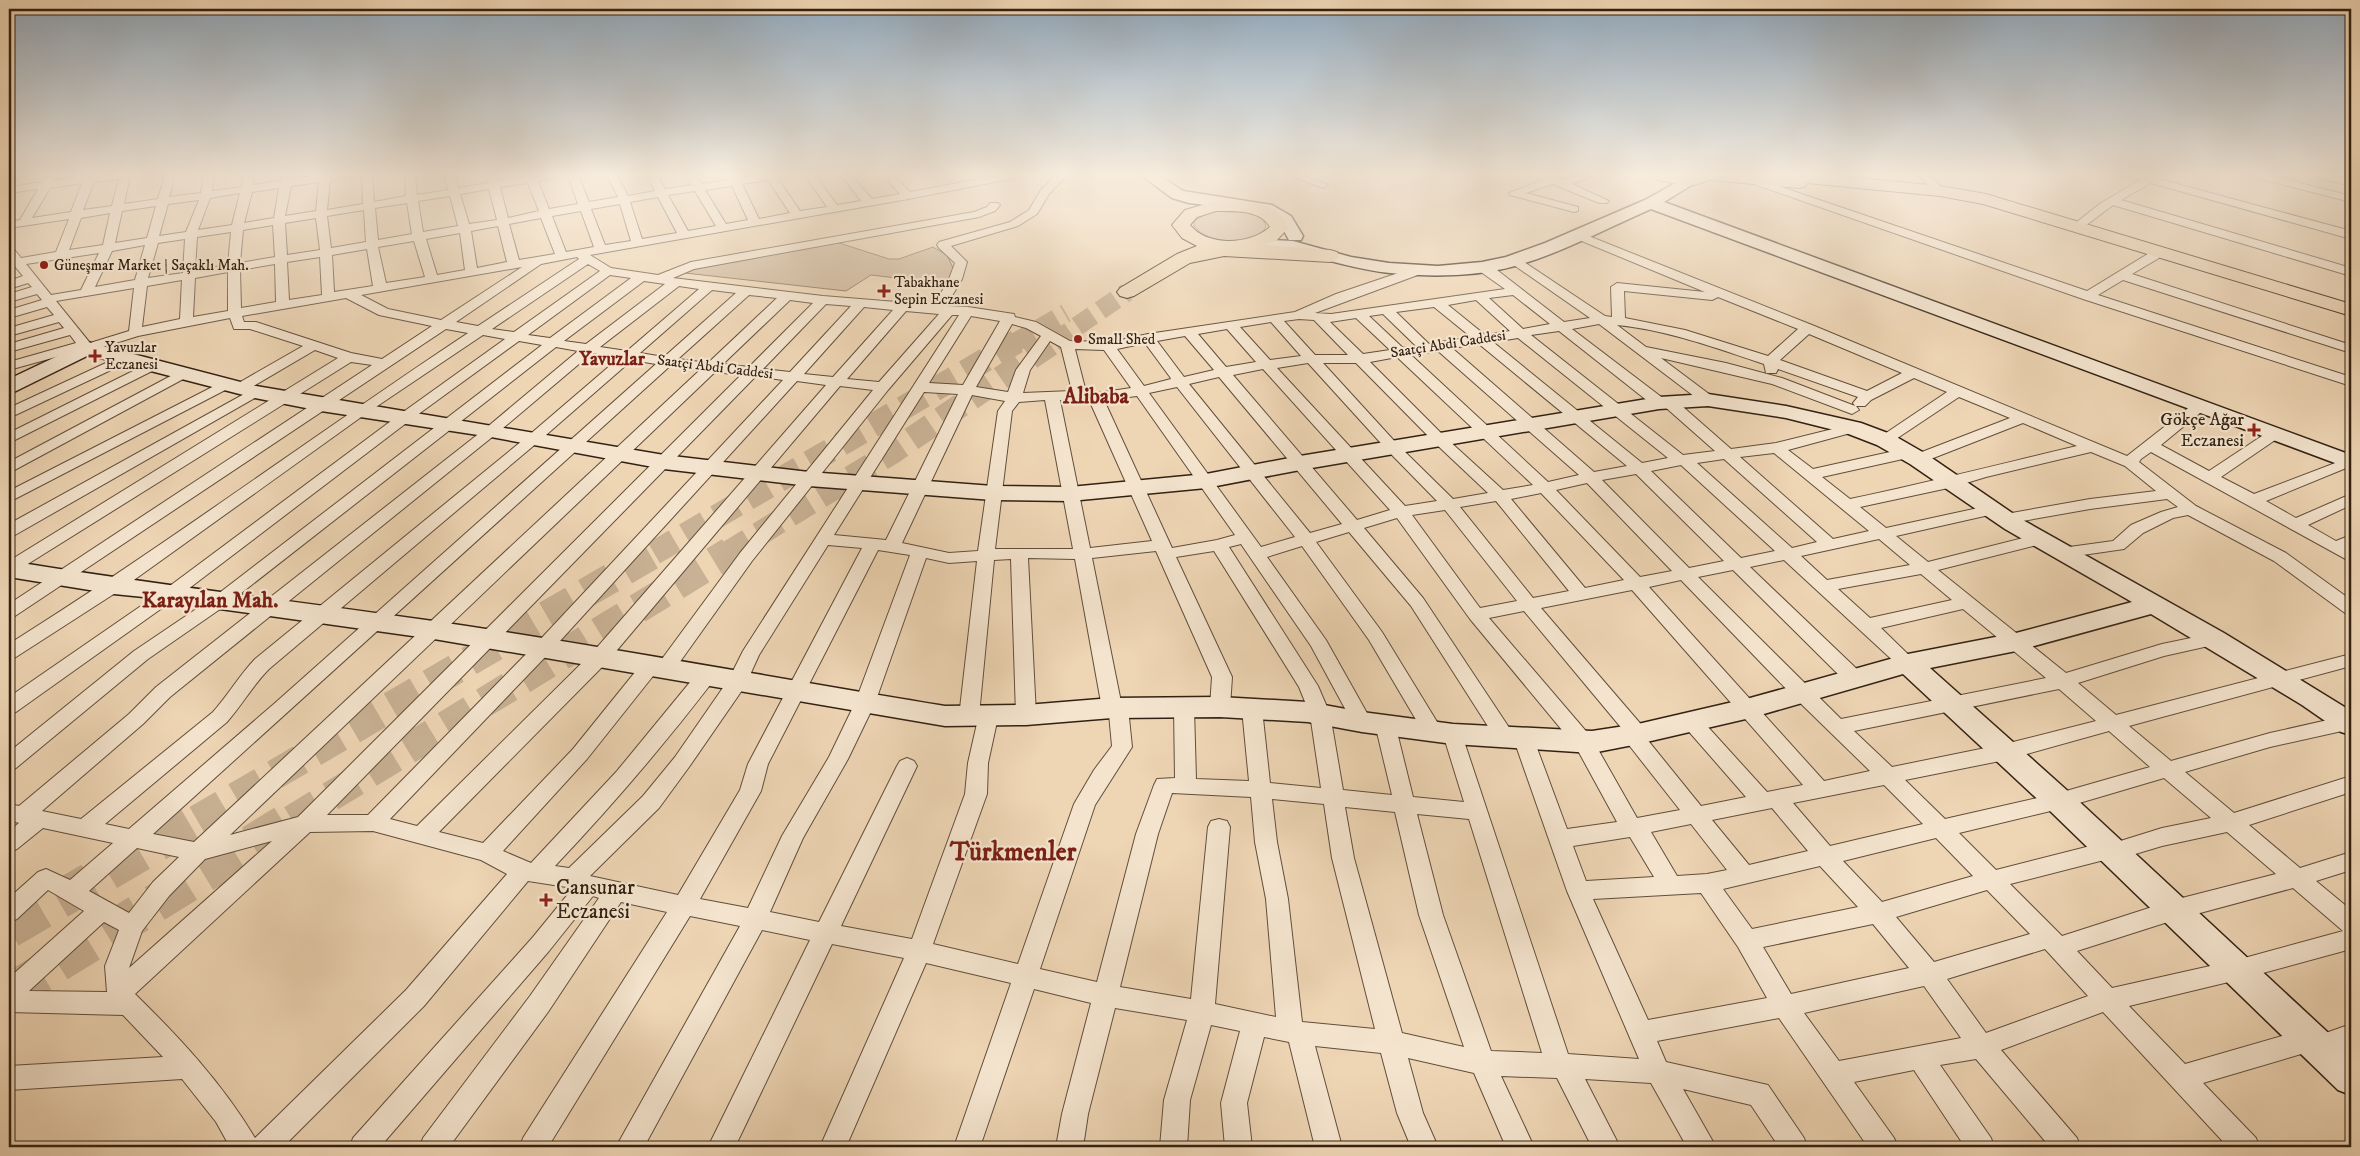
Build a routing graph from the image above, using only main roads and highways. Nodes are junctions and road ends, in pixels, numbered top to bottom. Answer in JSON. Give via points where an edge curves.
{"nodes":[{"id":1,"x":1183,"y":229,"type":"edge"},
{"id":2,"x":1186,"y":229,"type":"edge"},
{"id":3,"x":1277,"y":229,"type":"edge"},
{"id":4,"x":2066,"y":229,"type":"edge"},
{"id":5,"x":2083,"y":229,"type":"edge"},
{"id":6,"x":1220,"y":245,"type":"junction"},
{"id":7,"x":1330,"y":256,"type":"road end"},
{"id":8,"x":1184,"y":258,"type":"junction"},
{"id":9,"x":2351,"y":310,"type":"edge"},
{"id":10,"x":2351,"y":316,"type":"edge"}],
"edges":[{"from":1,"to":8,"type":"main road","via":[[1178,246],[1119,290]]},
{"from":2,"to":6,"type":"main road","via":[[1192,238]]},
{"from":3,"to":6,"type":"main road","via":[[1265,240],[1252,244]]},
{"from":4,"to":10,"type":"main road"},
{"from":5,"to":9,"type":"main road"},
{"from":6,"to":8,"type":"main road"},
{"from":7,"to":8,"type":"main road","via":[[1224,250]]}]}
